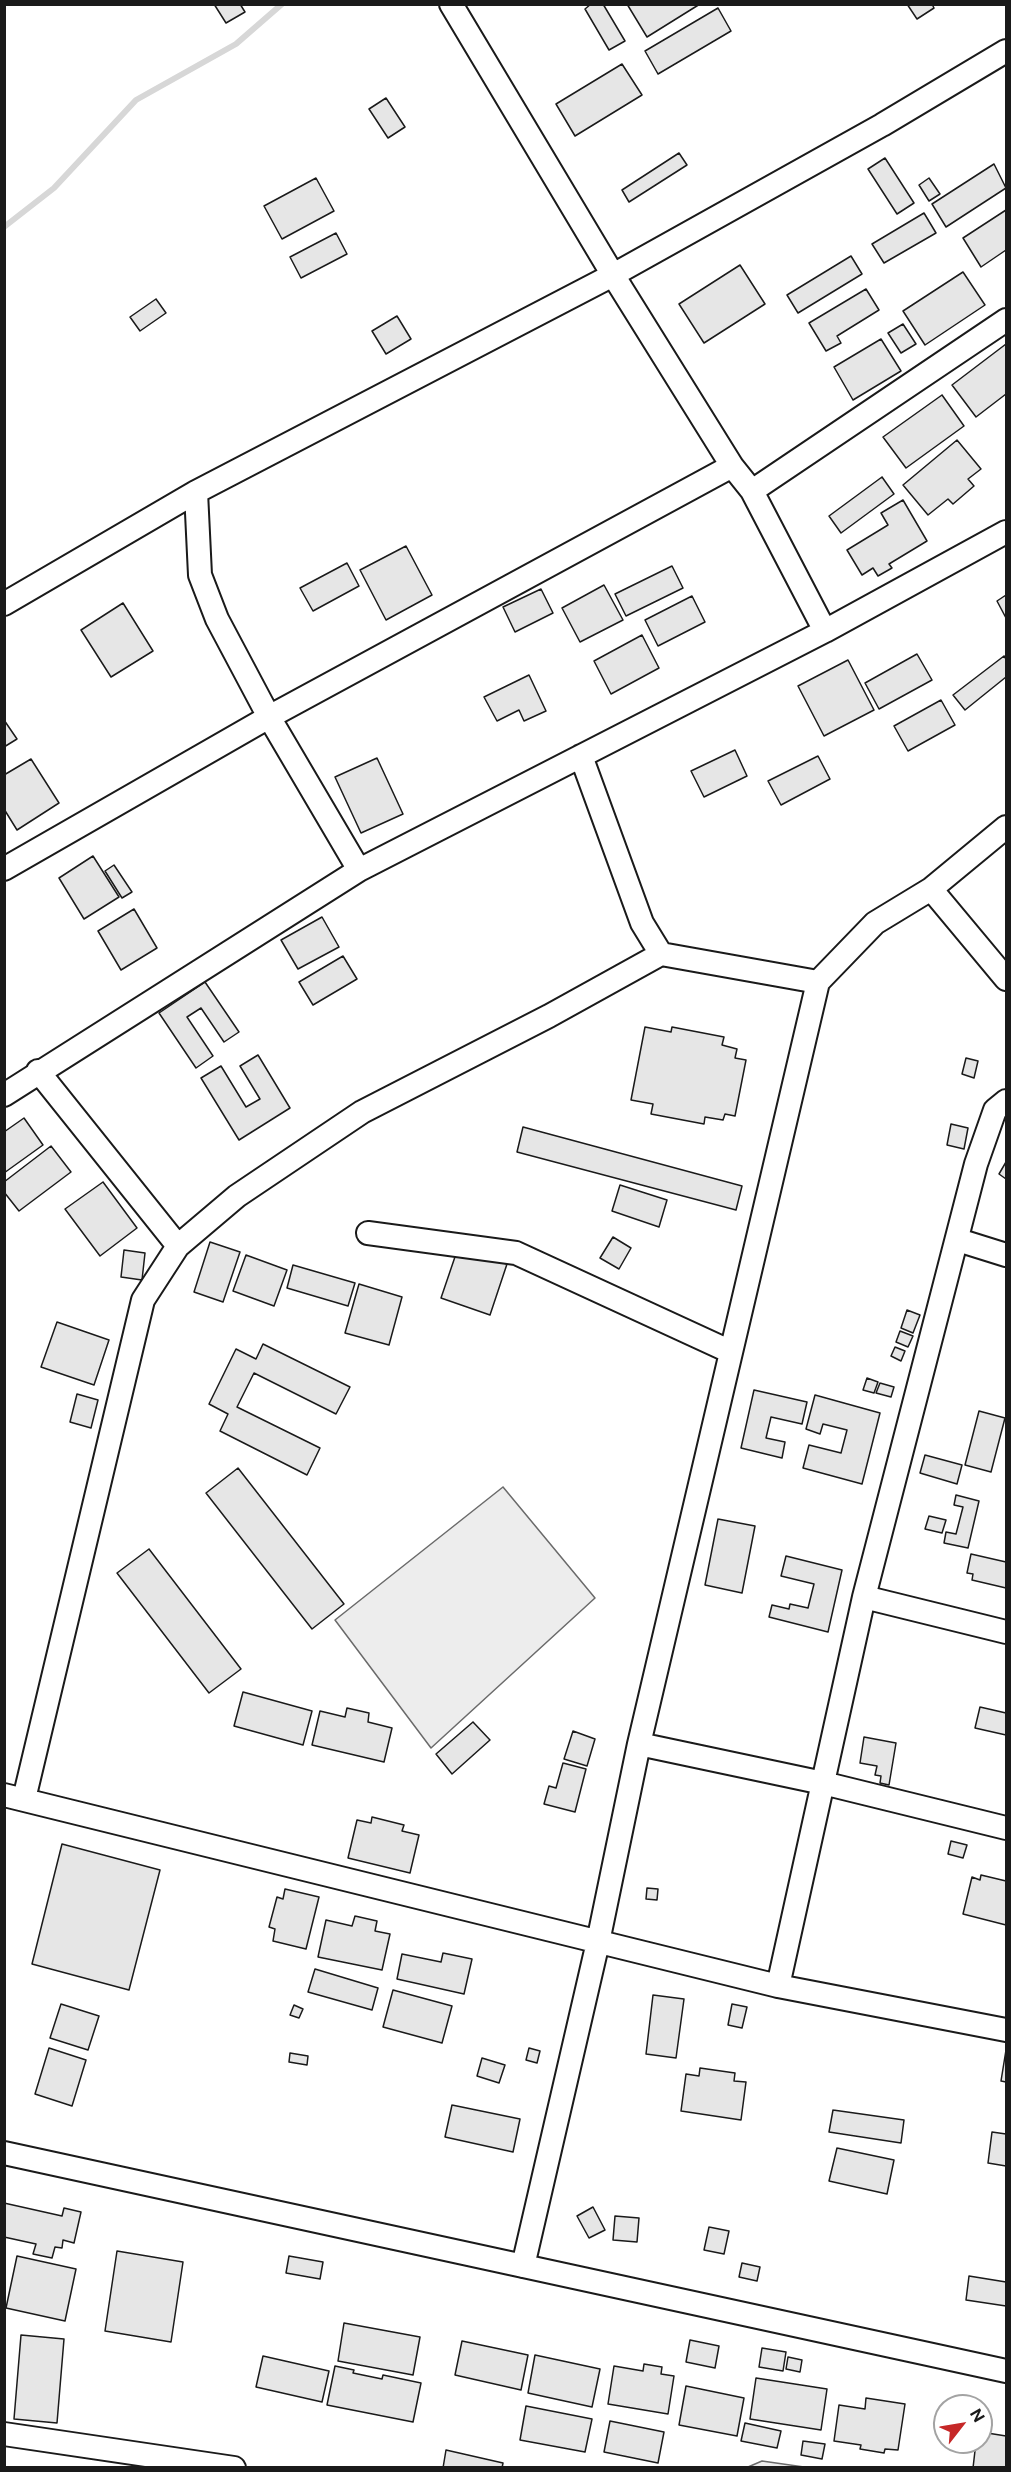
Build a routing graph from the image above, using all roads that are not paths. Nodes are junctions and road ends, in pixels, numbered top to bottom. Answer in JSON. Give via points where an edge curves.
{"nodes":[{"id":1,"x":451,"y":4,"type":"edge"},
{"id":2,"x":1006,"y":51,"type":"edge"},
{"id":3,"x":613,"y":275,"type":"junction"},
{"id":4,"x":1006,"y":320,"type":"edge"},
{"id":5,"x":732,"y":466,"type":"junction"},
{"id":6,"x":196,"y":492,"type":"junction"},
{"id":7,"x":752,"y":492,"type":"junction"},
{"id":8,"x":1006,"y":532,"type":"edge"},
{"id":9,"x":4,"y":604,"type":"edge"},
{"id":10,"x":825,"y":631,"type":"junction"},
{"id":11,"x":269,"y":717,"type":"junction"},
{"id":12,"x":581,"y":756,"type":"junction"},
{"id":13,"x":1006,"y":826,"type":"edge"},
{"id":14,"x":4,"y":869,"type":"edge"},
{"id":15,"x":359,"y":870,"type":"junction"},
{"id":16,"x":931,"y":889,"type":"junction"},
{"id":17,"x":661,"y":954,"type":"junction"},
{"id":18,"x":1006,"y":979,"type":"edge"},
{"id":19,"x":818,"y":982,"type":"junction"},
{"id":20,"x":38,"y":1071,"type":"junction"},
{"id":21,"x":4,"y":1095,"type":"edge"},
{"id":22,"x":1006,"y":1101,"type":"edge"},
{"id":23,"x":368,"y":1233,"type":"dead end"},
{"id":24,"x":958,"y":1240,"type":"junction"},
{"id":25,"x":178,"y":1246,"type":"junction"},
{"id":26,"x":1006,"y":1255,"type":"edge"},
{"id":27,"x":731,"y":1352,"type":"junction"},
{"id":28,"x":864,"y":1597,"type":"junction"},
{"id":29,"x":1006,"y":1632,"type":"edge"},
{"id":30,"x":639,"y":1744,"type":"junction"},
{"id":31,"x":824,"y":1783,"type":"junction"},
{"id":32,"x":14,"y":1797,"type":"edge"},
{"id":33,"x":1006,"y":1828,"type":"edge"},
{"id":34,"x":598,"y":1942,"type":"junction"},
{"id":35,"x":778,"y":1986,"type":"junction"},
{"id":36,"x":1006,"y":2030,"type":"edge"},
{"id":37,"x":4,"y":2153,"type":"edge"},
{"id":38,"x":523,"y":2266,"type":"junction"},
{"id":39,"x":1006,"y":2371,"type":"edge"},
{"id":40,"x":4,"y":2434,"type":"edge"},
{"id":41,"x":234,"y":2468,"type":"edge"}],
"edges":[{"from":1,"to":3,"type":"street"},
{"from":2,"to":3,"type":"street"},
{"from":3,"to":5,"type":"street"},
{"from":3,"to":6,"type":"street"},
{"from":4,"to":7,"type":"street"},
{"from":5,"to":7,"type":"street"},
{"from":5,"to":11,"type":"street"},
{"from":6,"to":9,"type":"street"},
{"from":6,"to":11,"type":"street","via":[[200,575],[217,619]]},
{"from":7,"to":10,"type":"street"},
{"from":8,"to":10,"type":"street"},
{"from":10,"to":12,"type":"street"},
{"from":11,"to":14,"type":"street"},
{"from":11,"to":15,"type":"street"},
{"from":12,"to":15,"type":"street"},
{"from":12,"to":17,"type":"street","via":[[642,923]]},
{"from":13,"to":16,"type":"street"},
{"from":15,"to":20,"type":"street"},
{"from":16,"to":18,"type":"street"},
{"from":16,"to":19,"type":"street","via":[[875,923]]},
{"from":17,"to":19,"type":"street"},
{"from":17,"to":25,"type":"street","via":[[362,1112],[237,1196]]},
{"from":19,"to":27,"type":"street"},
{"from":20,"to":21,"type":"street"},
{"from":20,"to":25,"type":"street"},
{"from":22,"to":24,"type":"street","via":[[995,1110],[987,1132]]},
{"from":23,"to":27,"type":"street","via":[[516,1253]]},
{"from":24,"to":26,"type":"street"},
{"from":24,"to":28,"type":"street"},
{"from":25,"to":32,"type":"street","via":[[143,1300]]},
{"from":27,"to":30,"type":"street"},
{"from":28,"to":29,"type":"street"},
{"from":28,"to":31,"type":"street"},
{"from":30,"to":31,"type":"street"},
{"from":30,"to":34,"type":"street"},
{"from":31,"to":33,"type":"street"},
{"from":31,"to":35,"type":"street"},
{"from":32,"to":34,"type":"street"},
{"from":34,"to":35,"type":"street"},
{"from":34,"to":38,"type":"street"},
{"from":35,"to":36,"type":"street"},
{"from":37,"to":38,"type":"street"},
{"from":38,"to":39,"type":"street"},
{"from":40,"to":41,"type":"street"}]}
